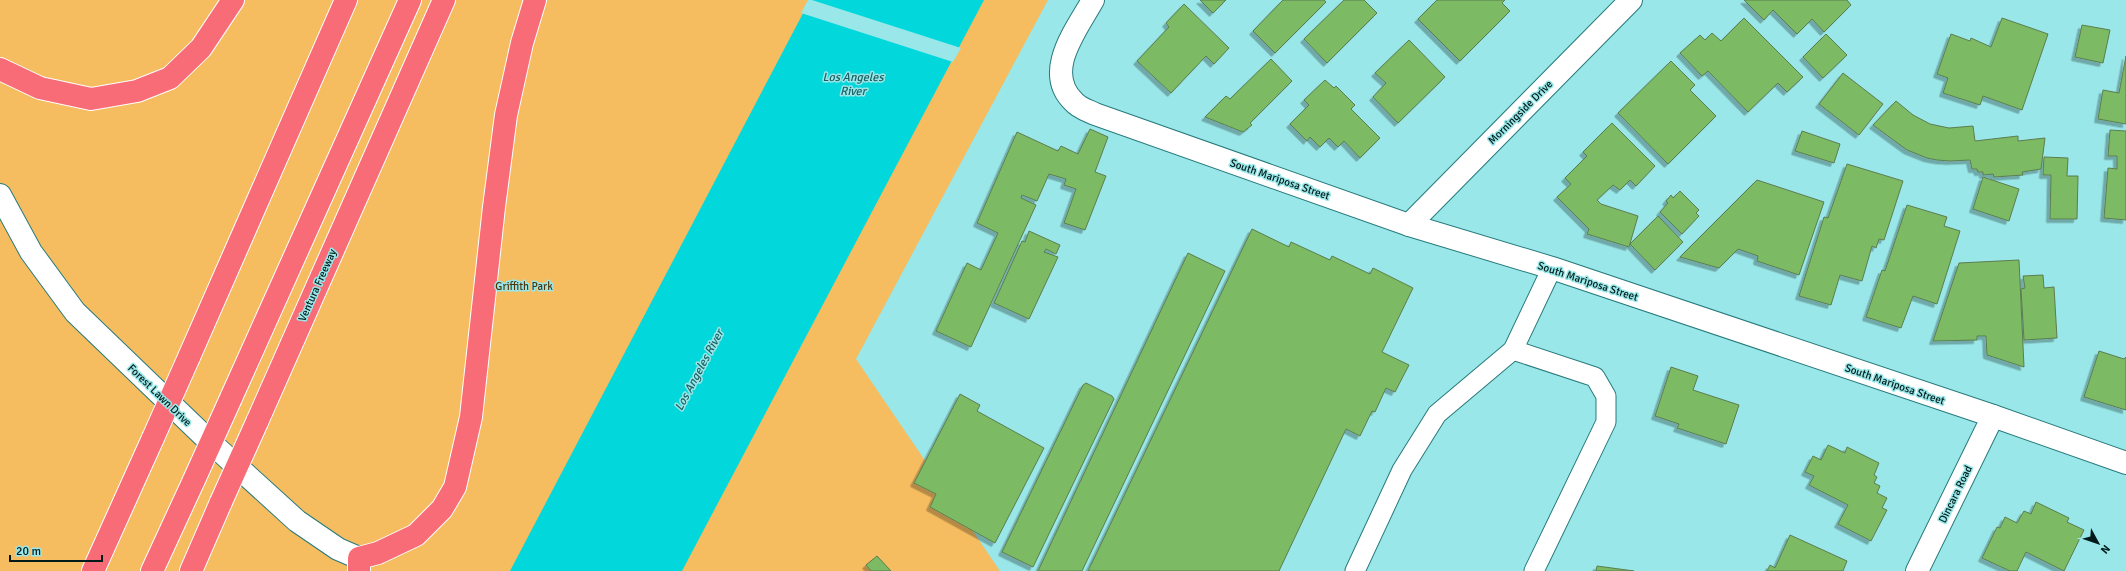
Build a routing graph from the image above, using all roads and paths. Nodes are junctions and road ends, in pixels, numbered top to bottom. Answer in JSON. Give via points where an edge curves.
{"nodes":[{"id":1,"x":233,"y":0,"type":"edge"},
{"id":2,"x":346,"y":0,"type":"edge"},
{"id":3,"x":410,"y":0,"type":"edge"},
{"id":4,"x":444,"y":0,"type":"edge"},
{"id":5,"x":535,"y":0,"type":"edge"},
{"id":6,"x":1093,"y":0,"type":"edge"},
{"id":7,"x":1631,"y":0,"type":"edge"},
{"id":8,"x":0,"y":69,"type":"edge"},
{"id":9,"x":0,"y":195,"type":"edge"},
{"id":10,"x":1409,"y":225,"type":"junction"},
{"id":11,"x":1552,"y":268,"type":"junction"},
{"id":12,"x":1513,"y":350,"type":"junction"},
{"id":13,"x":1993,"y":416,"type":"junction"},
{"id":14,"x":2126,"y":464,"type":"edge"},
{"id":15,"x":359,"y":565,"type":"edge"},
{"id":16,"x":94,"y":571,"type":"edge"},
{"id":17,"x":152,"y":571,"type":"edge"},
{"id":18,"x":191,"y":571,"type":"edge"},
{"id":19,"x":1354,"y":571,"type":"edge"},
{"id":20,"x":1534,"y":571,"type":"edge"},
{"id":21,"x":1917,"y":571,"type":"edge"}],
"edges":[{"from":1,"to":8,"type":"highway","via":[[201,48],[170,78],[137,91],[91,99],[40,88]]},
{"from":2,"to":16,"type":"highway","bridge":true},
{"from":3,"to":17,"type":"highway","bridge":true},
{"from":4,"to":18,"type":"highway","name":"Ventura Freeway","bridge":true},
{"from":5,"to":15,"type":"highway","via":[[522,43],[506,115],[471,417],[455,487],[442,509],[416,535]]},
{"from":6,"to":10,"type":"street","name":"South Mariposa Street","via":[[1067,47],[1060,68],[1061,83],[1074,103],[1095,114]]},
{"from":7,"to":10,"type":"street","name":"Morningside Drive"},
{"from":9,"to":15,"type":"street","name":"Forest Lawn Drive","via":[[31,252],[75,312],[208,440],[297,521]]},
{"from":10,"to":11,"type":"street","name":"South Mariposa Street"},
{"from":11,"to":12,"type":"lane"},
{"from":11,"to":13,"type":"street","name":"South Mariposa Street"},
{"from":12,"to":19,"type":"lane","via":[[1438,414],[1402,470]]},
{"from":12,"to":20,"type":"lane","via":[[1595,377],[1606,396],[1606,422]]},
{"from":13,"to":14,"type":"street","name":"South Mariposa Street"},
{"from":13,"to":21,"type":"street","name":"Dincara Road"}]}
